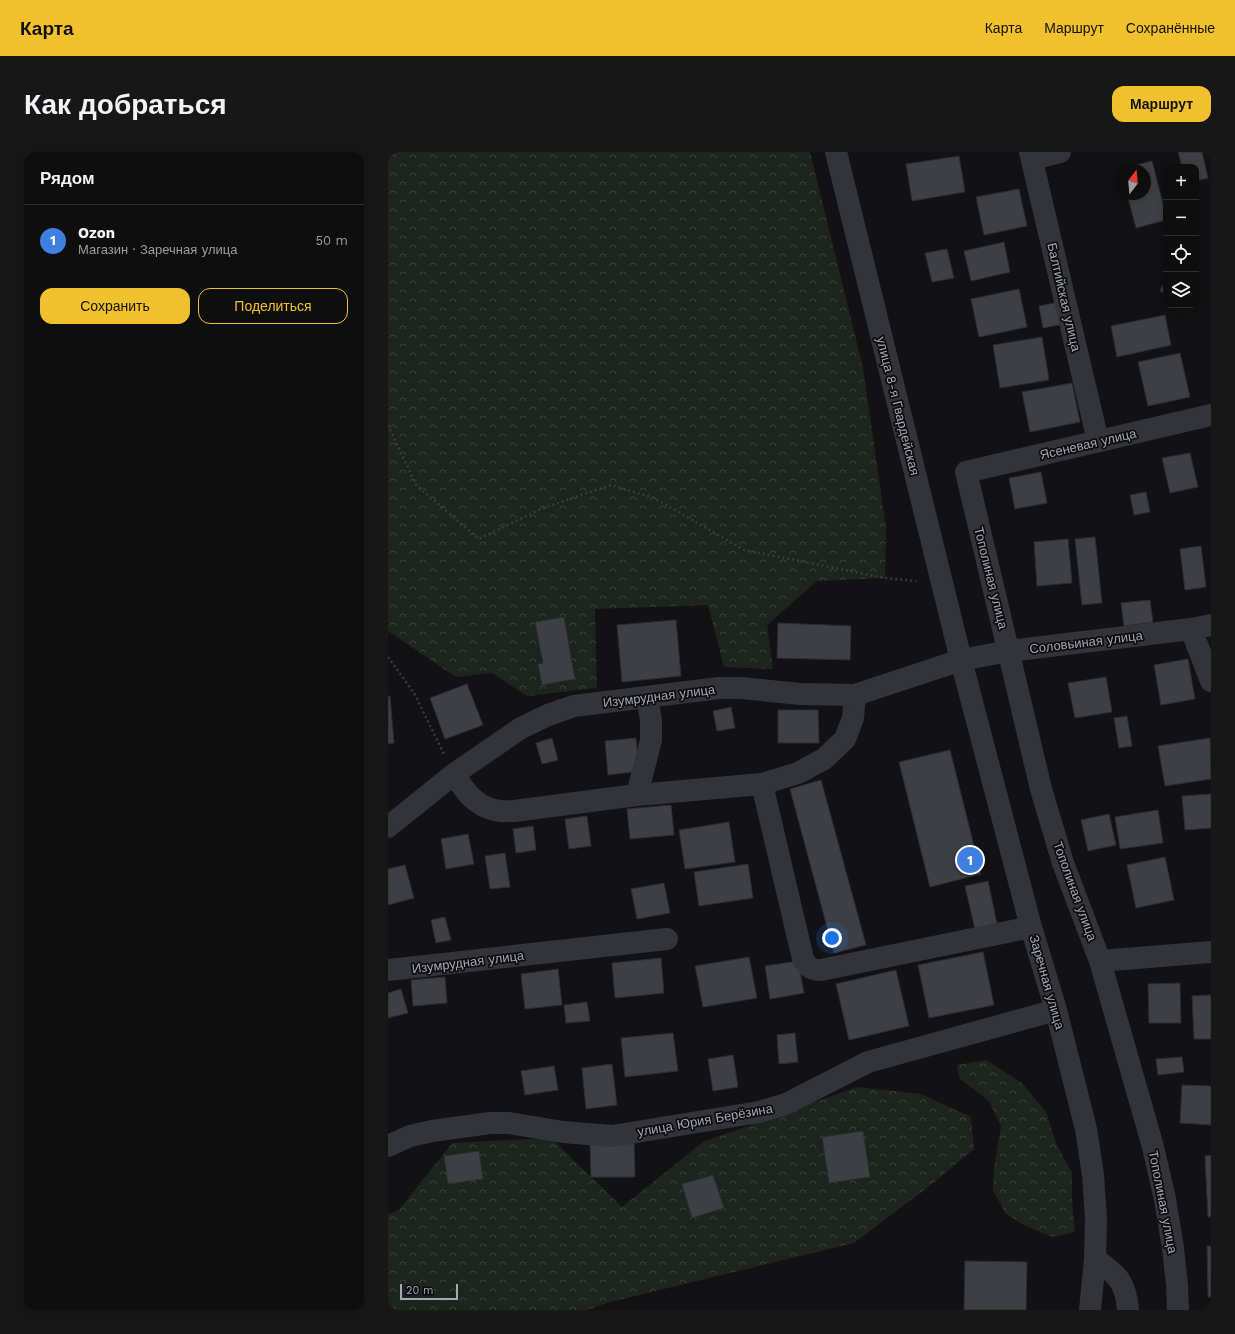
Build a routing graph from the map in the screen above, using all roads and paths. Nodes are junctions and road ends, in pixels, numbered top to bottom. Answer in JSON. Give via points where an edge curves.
{"nodes":[{"id":1,"x":836,"y":152,"type":"edge"},
{"id":2,"x":1060,"y":152,"type":"edge"},
{"id":3,"x":1031,"y":155,"type":"edge"},
{"id":4,"x":1211,"y":415,"type":"edge"},
{"id":5,"x":388,"y":425,"type":"edge"},
{"id":6,"x":1098,"y":441,"type":"junction"},
{"id":7,"x":966,"y":472,"type":"joint"},
{"id":8,"x":916,"y":582,"type":"dead end"},
{"id":9,"x":1201,"y":627,"type":"edge"},
{"id":10,"x":1009,"y":651,"type":"junction"},
{"id":11,"x":388,"y":657,"type":"edge"},
{"id":12,"x":961,"y":660,"type":"junction"},
{"id":13,"x":1211,"y":681,"type":"edge"},
{"id":14,"x":855,"y":695,"type":"junction"},
{"id":15,"x":647,"y":697,"type":"junction"},
{"id":16,"x":454,"y":774,"type":"junction"},
{"id":17,"x":762,"y":784,"type":"junction"},
{"id":18,"x":636,"y":795,"type":"junction"},
{"id":19,"x":388,"y":827,"type":"edge"},
{"id":20,"x":1031,"y":927,"type":"junction"},
{"id":21,"x":667,"y":939,"type":"dead end"},
{"id":22,"x":1211,"y":952,"type":"edge"},
{"id":23,"x":1100,"y":961,"type":"junction"},
{"id":24,"x":388,"y":970,"type":"edge"},
{"id":25,"x":1056,"y":1010,"type":"junction"},
{"id":26,"x":388,"y":1146,"type":"edge"},
{"id":27,"x":1095,"y":1259,"type":"junction"},
{"id":28,"x":1090,"y":1310,"type":"edge"},
{"id":29,"x":1128,"y":1310,"type":"edge"},
{"id":30,"x":1178,"y":1310,"type":"edge"}],
"edges":[{"from":1,"to":12,"type":"street","name":"улица 8-я Гвардейская"},
{"from":2,"to":3,"type":"street"},
{"from":3,"to":6,"type":"street","name":"Балтийская улица"},
{"from":4,"to":6,"type":"street","name":"Ясеневая улица"},
{"from":5,"to":8,"type":"path","via":[[416,485],[479,539],[543,508],[611,485],[654,498],[744,550]]},
{"from":6,"to":7,"type":"street","name":"Ясеневая улица"},
{"from":7,"to":10,"type":"street","name":"Тополиная улица"},
{"from":9,"to":10,"type":"street","name":"Соловьиная улица"},
{"from":9,"to":13,"type":"street"},
{"from":10,"to":12,"type":"street","name":"Соловьиная улица"},
{"from":10,"to":23,"type":"street","name":"Тополиная улица","via":[[1041,789],[1063,863]]},
{"from":11,"to":16,"type":"path","via":[[414,693]]},
{"from":12,"to":14,"type":"street","name":"Изумрудная улица"},
{"from":12,"to":20,"type":"street","name":"Заречная улица"},
{"from":14,"to":15,"type":"street","name":"Изумрудная улица","via":[[719,688]]},
{"from":14,"to":17,"type":"street","via":[[853,718],[845,739],[824,759],[798,773]]},
{"from":15,"to":16,"type":"street","name":"Изумрудная улица","via":[[574,706],[548,715],[521,728]]},
{"from":15,"to":18,"type":"street","via":[[652,740]]},
{"from":16,"to":18,"type":"street","via":[[466,792],[479,804],[495,811],[514,811]]},
{"from":16,"to":19,"type":"street","name":"Изумрудная улица"},
{"from":17,"to":18,"type":"street"},
{"from":17,"to":20,"type":"street","via":[[803,959],[807,966],[814,970]]},
{"from":20,"to":25,"type":"street","name":"Заречная улица"},
{"from":21,"to":24,"type":"street","name":"Изумрудная улица"},
{"from":22,"to":23,"type":"street"},
{"from":23,"to":30,"type":"street","name":"Тополиная улица","via":[[1153,1147],[1165,1199],[1178,1285]]},
{"from":25,"to":26,"type":"street","name":"улица Юрия Берёзина","via":[[868,1062],[786,1104],[759,1112],[612,1136],[563,1132],[509,1123],[490,1123],[432,1131],[410,1136]]},
{"from":25,"to":27,"type":"street","name":"Заречная улица","via":[[1086,1129],[1093,1175]]},
{"from":27,"to":28,"type":"street","name":"Заречная улица"},
{"from":27,"to":29,"type":"street","via":[[1120,1279],[1127,1295]]}]}
